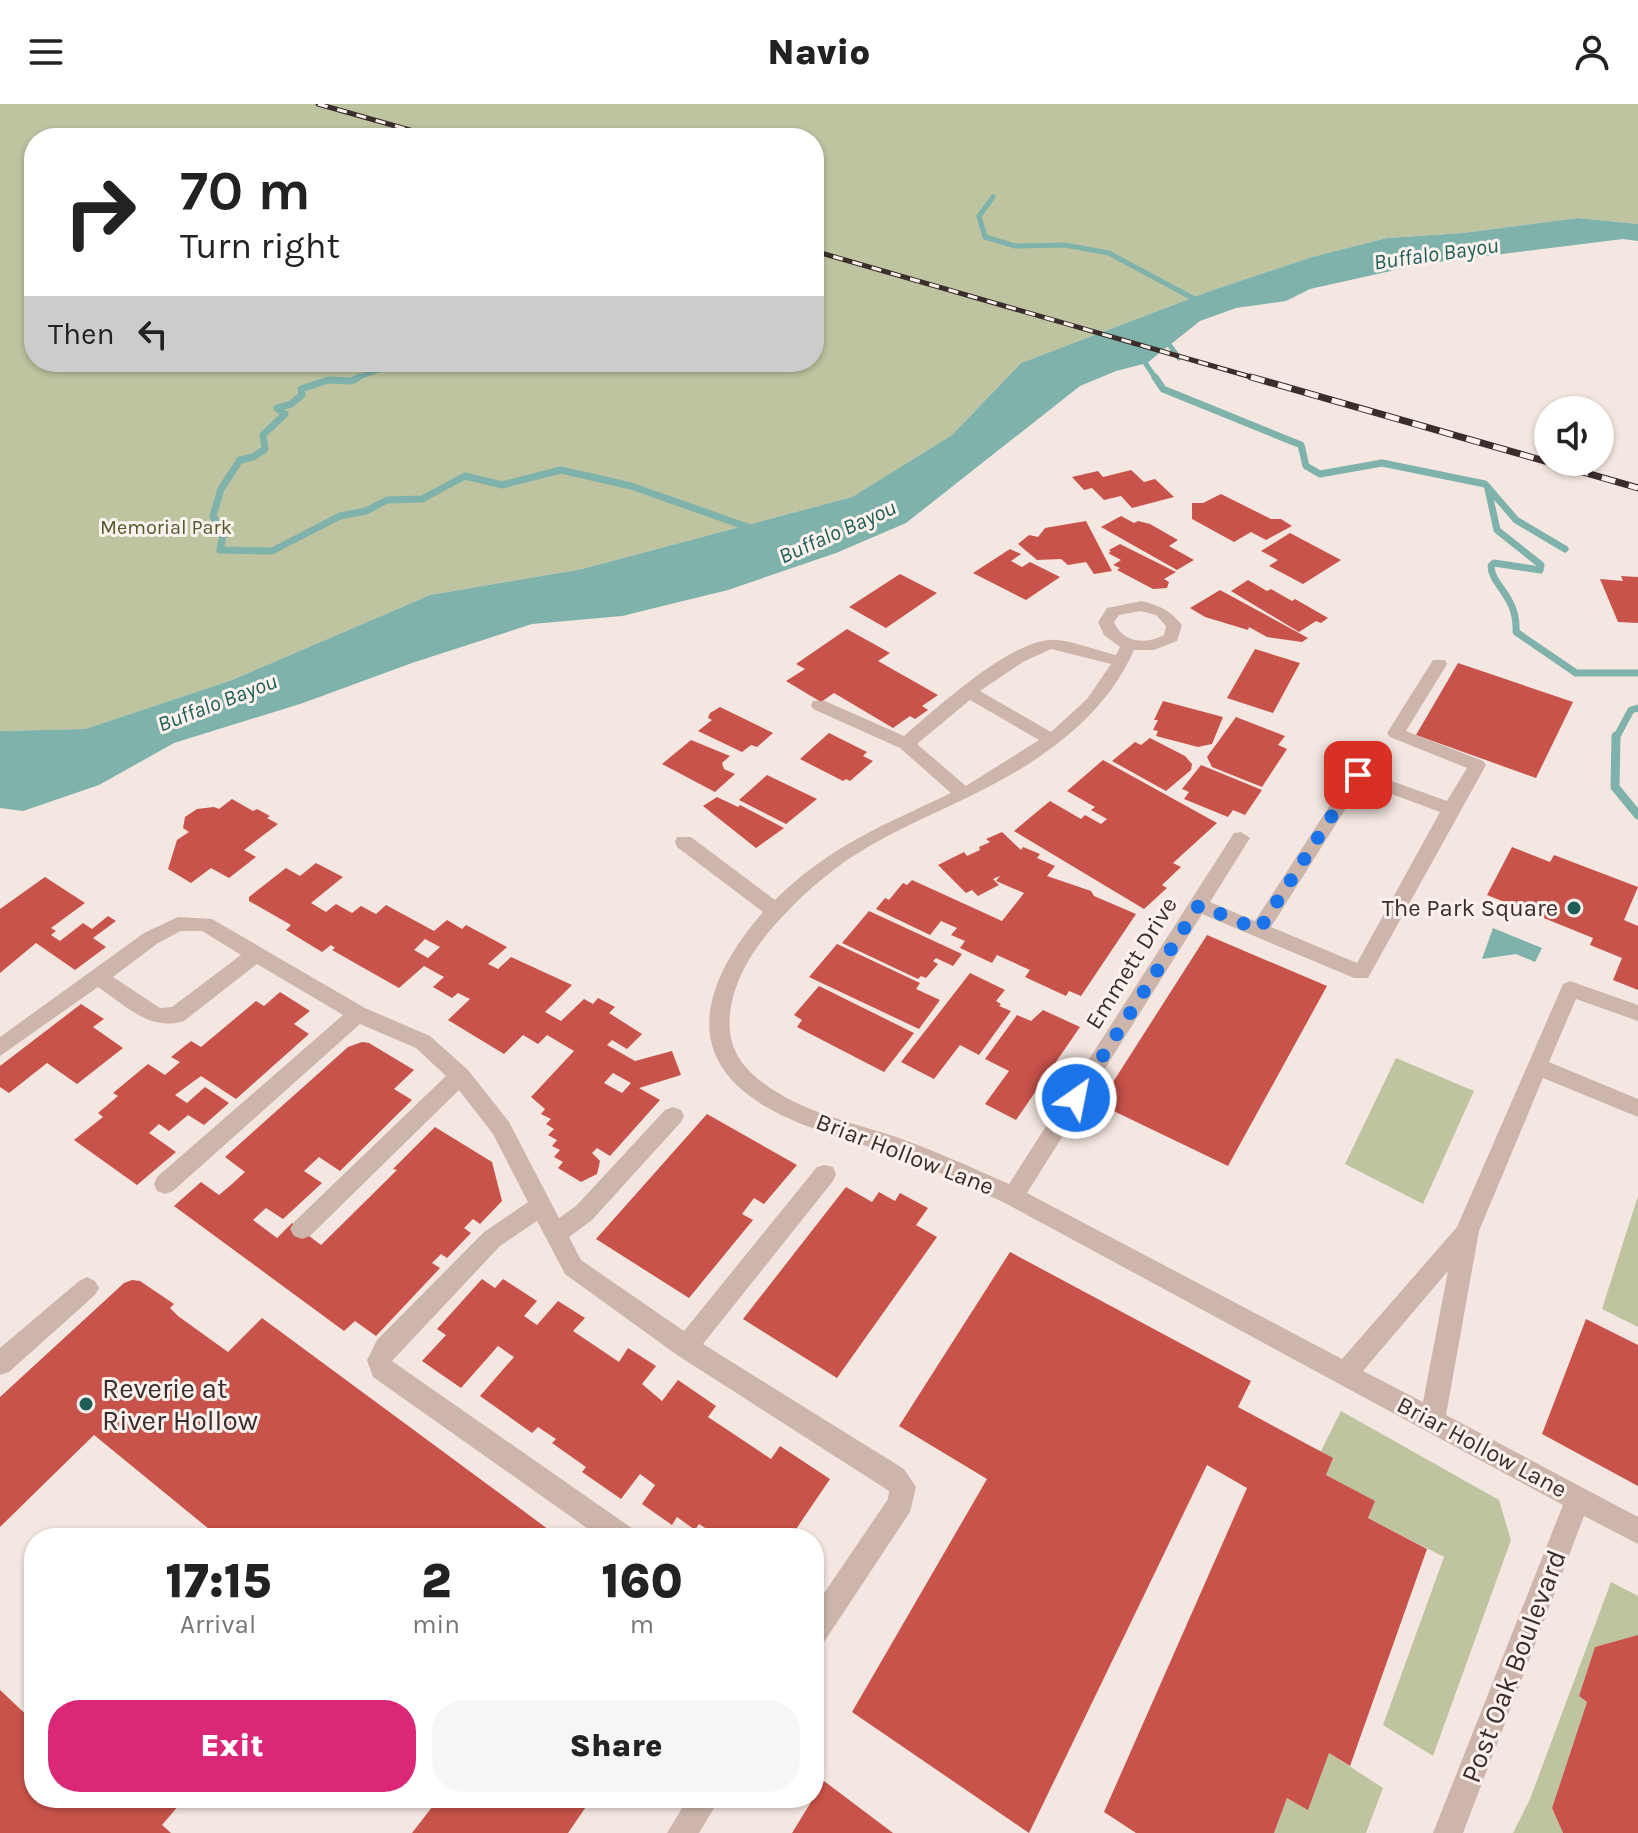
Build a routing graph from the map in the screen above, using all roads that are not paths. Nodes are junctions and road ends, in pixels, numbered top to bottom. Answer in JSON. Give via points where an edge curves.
{"nodes":[{"id":1,"x":1439,"y":664,"type":"dead end"},
{"id":2,"x":971,"y":693,"type":"junction"},
{"id":3,"x":819,"y":705,"type":"dead end"},
{"id":4,"x":1051,"y":740,"type":"junction"},
{"id":5,"x":906,"y":744,"type":"junction"},
{"id":6,"x":964,"y":794,"type":"junction"},
{"id":7,"x":1451,"y":809,"type":"junction"},
{"id":8,"x":1241,"y":838,"type":"dead end"},
{"id":9,"x":684,"y":842,"type":"dead end"},
{"id":10,"x":1199,"y":905,"type":"junction"},
{"id":11,"x":776,"y":911,"type":"junction"},
{"id":12,"x":1259,"y":930,"type":"junction"},
{"id":13,"x":256,"y":954,"type":"junction"},
{"id":14,"x":98,"y":977,"type":"junction"},
{"id":15,"x":1638,"y":1013,"type":"edge"},
{"id":16,"x":358,"y":1014,"type":"junction"},
{"id":17,"x":0,"y":1048,"type":"edge"},
{"id":18,"x":1537,"y":1066,"type":"junction"},
{"id":19,"x":460,"y":1076,"type":"junction"},
{"id":20,"x":1638,"y":1108,"type":"edge"},
{"id":21,"x":673,"y":1116,"type":"dead end"},
{"id":22,"x":825,"y":1174,"type":"dead end"},
{"id":23,"x":165,"y":1184,"type":"dead end"},
{"id":24,"x":1013,"y":1196,"type":"junction"},
{"id":25,"x":539,"y":1207,"type":"junction"},
{"id":26,"x":302,"y":1229,"type":"dead end"},
{"id":27,"x":1467,"y":1231,"type":"junction"},
{"id":28,"x":555,"y":1234,"type":"junction"},
{"id":29,"x":87,"y":1288,"type":"dead end"},
{"id":30,"x":686,"y":1347,"type":"junction"},
{"id":31,"x":0,"y":1364,"type":"edge"},
{"id":32,"x":1345,"y":1374,"type":"junction"},
{"id":33,"x":1432,"y":1420,"type":"junction"},
{"id":34,"x":1578,"y":1499,"type":"junction"},
{"id":35,"x":610,"y":1528,"type":"edge"},
{"id":36,"x":1638,"y":1531,"type":"edge"},
{"id":37,"x":824,"y":1617,"type":"edge"},
{"id":38,"x":698,"y":1808,"type":"edge"},
{"id":39,"x":682,"y":1833,"type":"edge"},
{"id":40,"x":1448,"y":1833,"type":"edge"}],
"edges":[{"from":1,"to":7,"type":"street","via":[[1396,733],[1477,765]]},
{"from":2,"to":4,"type":"street"},
{"from":2,"to":4,"type":"street","name":"Briar Hollow Lane","via":[[1040,645],[1126,653],[1097,702]]},
{"from":2,"to":5,"type":"street"},
{"from":3,"to":5,"type":"street"},
{"from":4,"to":6,"type":"street","name":"Briar Hollow Lane"},
{"from":5,"to":6,"type":"street"},
{"from":6,"to":11,"type":"street","name":"Briar Hollow Lane","via":[[863,841]]},
{"from":7,"to":12,"type":"street","via":[[1358,775]]},
{"from":7,"to":12,"type":"street","via":[[1361,973]]},
{"from":8,"to":10,"type":"street","name":"Emmett Drive"},
{"from":9,"to":11,"type":"street"},
{"from":10,"to":12,"type":"street"},
{"from":10,"to":24,"type":"street","name":"Emmett Drive"},
{"from":11,"to":24,"type":"street","name":"Briar Hollow Lane","via":[[751,939],[723,987],[719,1047],[736,1073],[798,1113],[913,1152]]},
{"from":13,"to":14,"type":"street","via":[[205,924],[178,924]]},
{"from":13,"to":14,"type":"street","via":[[177,1015],[157,1016]]},
{"from":13,"to":16,"type":"street"},
{"from":14,"to":17,"type":"street"},
{"from":15,"to":18,"type":"street","via":[[1570,989]]},
{"from":16,"to":19,"type":"street","via":[[423,1042]]},
{"from":16,"to":23,"type":"street"},
{"from":18,"to":20,"type":"street"},
{"from":18,"to":27,"type":"street"},
{"from":19,"to":25,"type":"street","via":[[501,1128]]},
{"from":19,"to":26,"type":"street"},
{"from":21,"to":28,"type":"street","via":[[584,1213]]},
{"from":22,"to":30,"type":"street"},
{"from":24,"to":32,"type":"street","name":"Briar Hollow Lane"},
{"from":25,"to":28,"type":"street"},
{"from":25,"to":35,"type":"street","via":[[492,1239],[379,1360],[382,1369]]},
{"from":27,"to":32,"type":"street"},
{"from":27,"to":33,"type":"street"},
{"from":28,"to":30,"type":"street","via":[[573,1267]]},
{"from":29,"to":31,"type":"street"},
{"from":30,"to":37,"type":"street","via":[[903,1487],[903,1495]]},
{"from":32,"to":33,"type":"street","name":"Briar Hollow Lane"},
{"from":33,"to":34,"type":"street","name":"Briar Hollow Lane"},
{"from":34,"to":36,"type":"street","name":"Briar Hollow Lane"},
{"from":34,"to":40,"type":"street","name":"Post Oak Boulevard"},
{"from":38,"to":39,"type":"street"}]}
